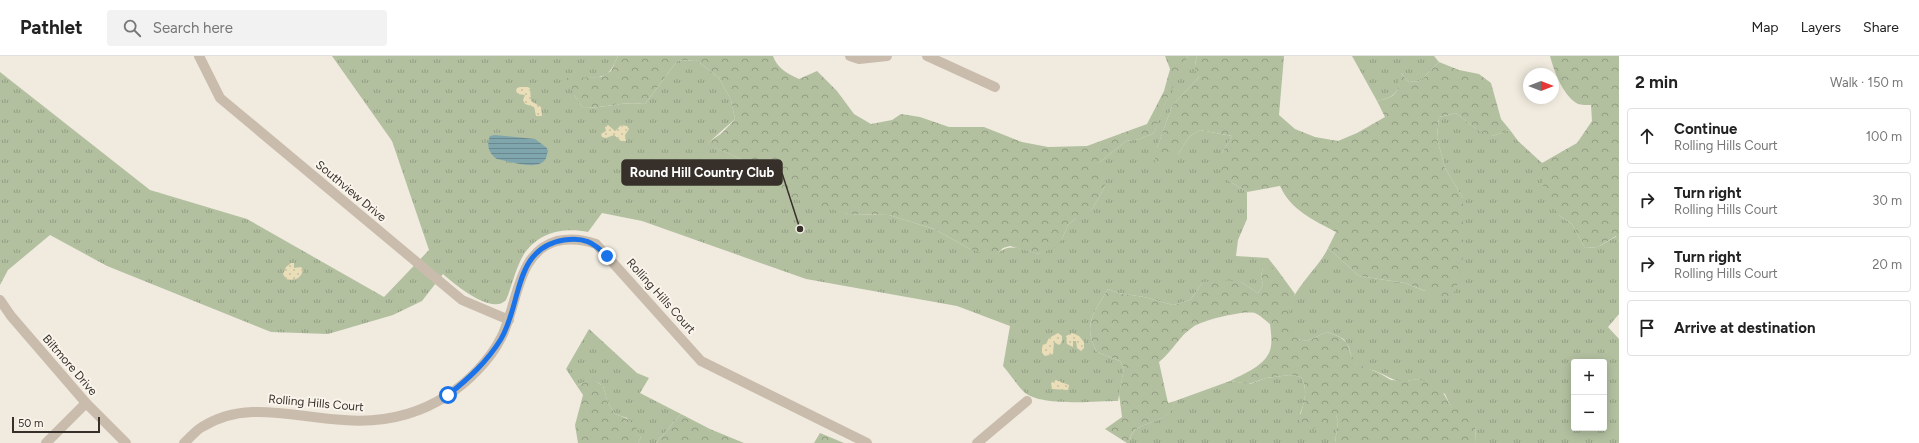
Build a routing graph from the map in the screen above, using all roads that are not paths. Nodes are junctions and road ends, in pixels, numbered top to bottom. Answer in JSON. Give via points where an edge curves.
{"nodes":[{"id":1,"x":200,"y":56,"type":"edge"},
{"id":2,"x":850,"y":56,"type":"edge"},
{"id":3,"x":887,"y":56,"type":"edge"},
{"id":4,"x":927,"y":56,"type":"edge"},
{"id":5,"x":995,"y":87,"type":"dead end"},
{"id":6,"x":0,"y":300,"type":"edge"},
{"id":7,"x":509,"y":320,"type":"junction"},
{"id":8,"x":1027,"y":401,"type":"dead end"},
{"id":9,"x":86,"y":403,"type":"junction"},
{"id":10,"x":46,"y":443,"type":"edge"},
{"id":11,"x":126,"y":443,"type":"edge"},
{"id":12,"x":184,"y":443,"type":"edge"},
{"id":13,"x":866,"y":443,"type":"edge"},
{"id":14,"x":977,"y":443,"type":"edge"}],
"edges":[{"from":1,"to":7,"type":"street","name":"Southview Drive","via":[[220,98],[462,300]]},
{"from":2,"to":3,"type":"street","via":[[859,59]]},
{"from":4,"to":5,"type":"street"},
{"from":6,"to":9,"type":"street","name":"Biltmore Drive"},
{"from":7,"to":12,"type":"street","name":"Rolling Hills Court","via":[[501,339],[469,379],[426,408],[402,416],[373,421],[278,412],[240,413],[202,427]]},
{"from":7,"to":13,"type":"street","name":"Rolling Hills Court","via":[[524,272],[532,256],[547,244],[583,239],[596,244],[701,361]]},
{"from":8,"to":14,"type":"street"},
{"from":9,"to":10,"type":"street"},
{"from":9,"to":11,"type":"street","name":"Biltmore Drive"}]}
